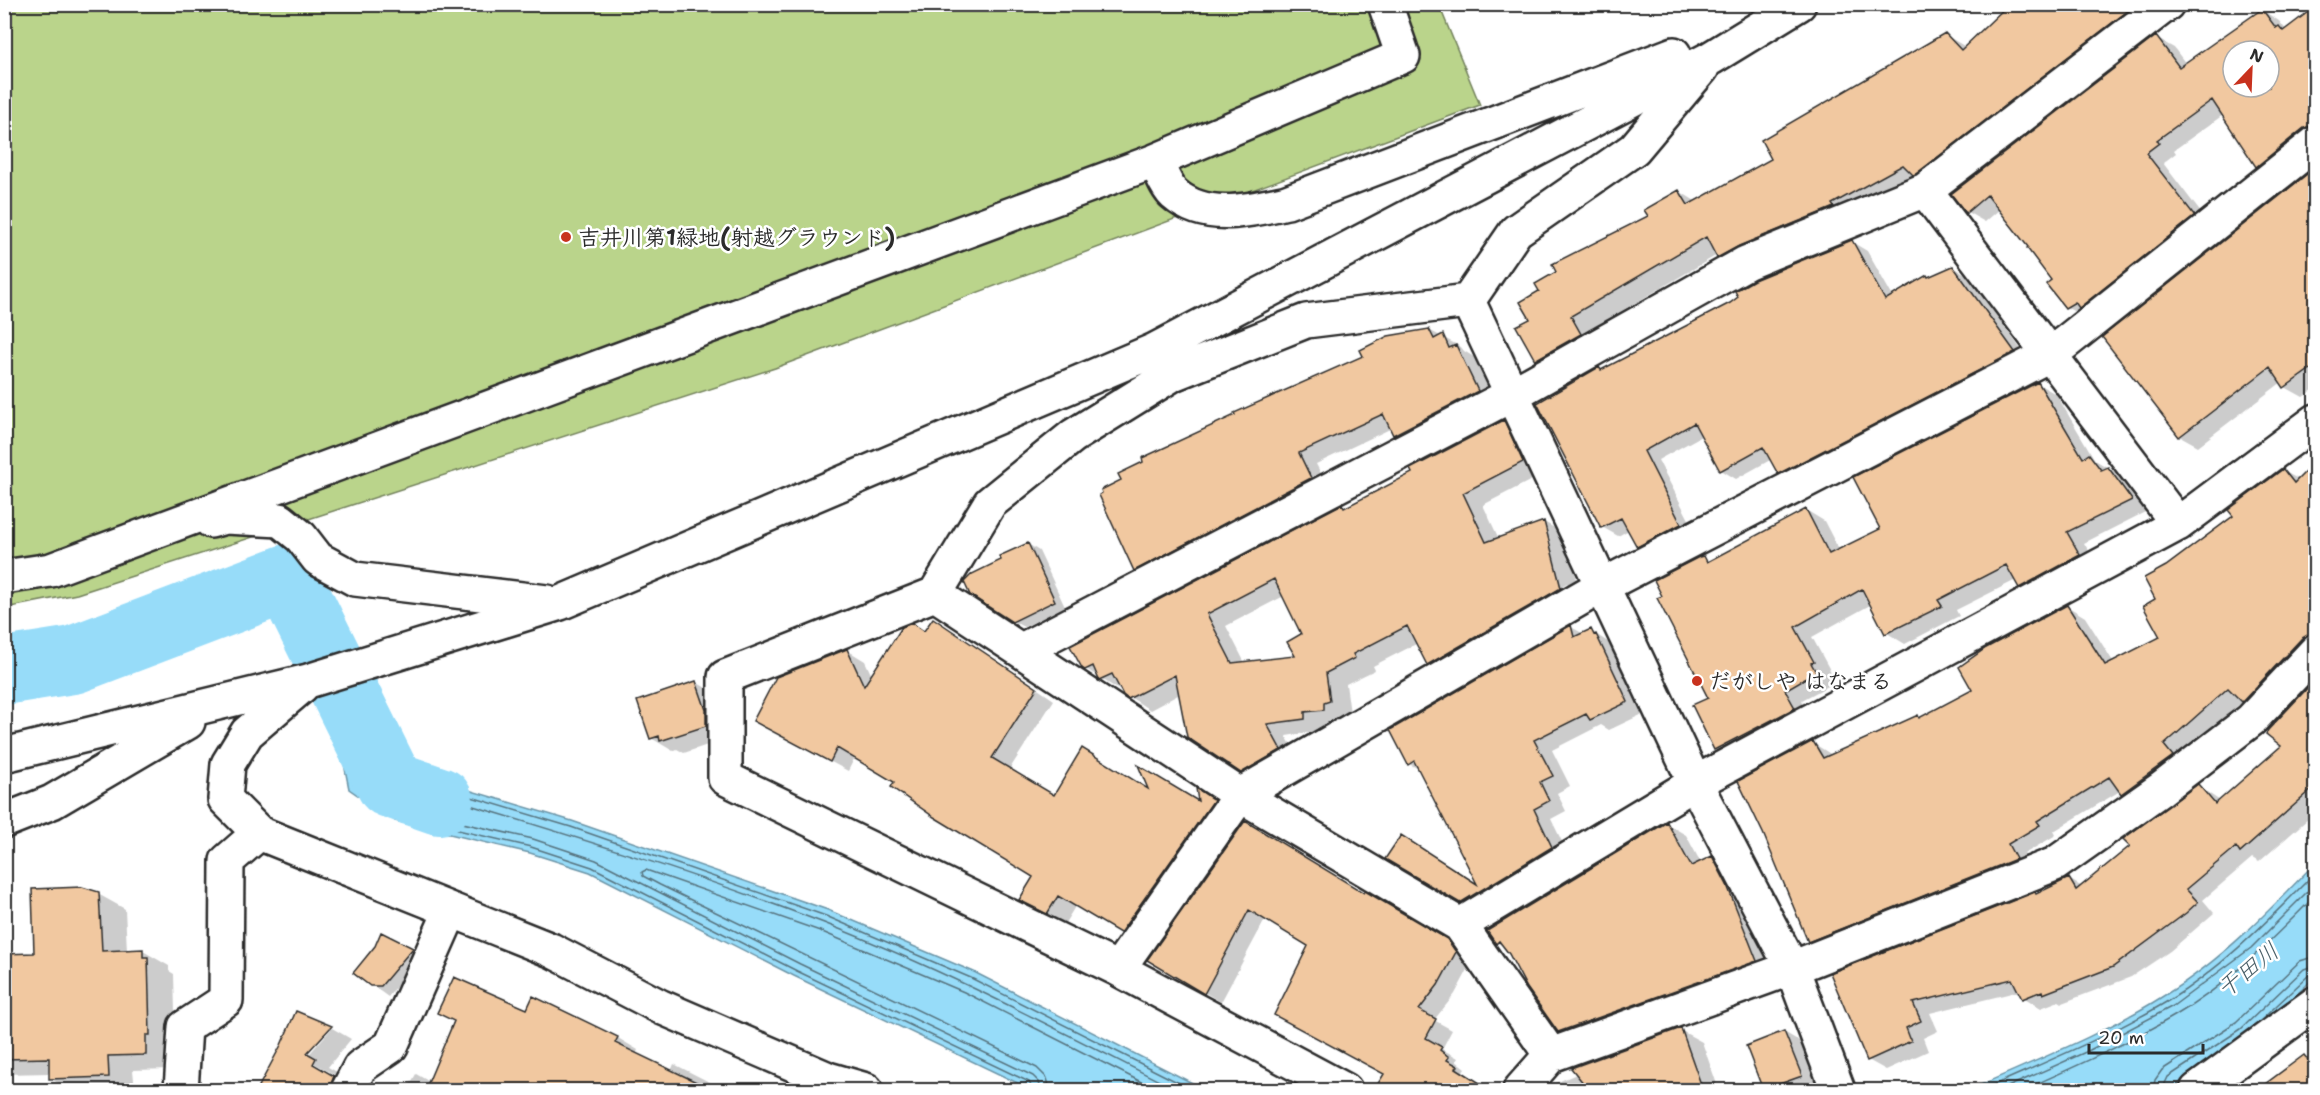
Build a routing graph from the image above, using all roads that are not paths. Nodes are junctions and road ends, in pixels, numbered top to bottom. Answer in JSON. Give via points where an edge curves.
{"nodes":[{"id":1,"x":1385,"y":4,"type":"edge"},
{"id":2,"x":1779,"y":4,"type":"edge"},
{"id":3,"x":1799,"y":4,"type":"edge"},
{"id":4,"x":2167,"y":4,"type":"edge"},
{"id":5,"x":1711,"y":58,"type":"junction"},
{"id":6,"x":2316,"y":143,"type":"edge"},
{"id":7,"x":1155,"y":161,"type":"junction"},
{"id":8,"x":1925,"y":190,"type":"junction"},
{"id":9,"x":1468,"y":301,"type":"junction"},
{"id":10,"x":2051,"y":354,"type":"junction"},
{"id":11,"x":1511,"y":394,"type":"junction"},
{"id":12,"x":2316,"y":421,"type":"edge"},
{"id":13,"x":2178,"y":524,"type":"junction"},
{"id":14,"x":74,"y":561,"type":"junction"},
{"id":15,"x":4,"y":576,"type":"edge"},
{"id":16,"x":1600,"y":586,"type":"junction"},
{"id":17,"x":935,"y":594,"type":"junction"},
{"id":18,"x":560,"y":603,"type":"junction"},
{"id":19,"x":1022,"y":650,"type":"junction"},
{"id":20,"x":2316,"y":651,"type":"edge"},
{"id":21,"x":308,"y":681,"type":"junction"},
{"id":22,"x":223,"y":702,"type":"junction"},
{"id":23,"x":4,"y":756,"type":"edge"},
{"id":24,"x":1695,"y":783,"type":"junction"},
{"id":25,"x":1240,"y":795,"type":"junction"},
{"id":26,"x":4,"y":821,"type":"edge"},
{"id":27,"x":259,"y":833,"type":"junction"},
{"id":28,"x":451,"y":910,"type":"junction"},
{"id":29,"x":1460,"y":925,"type":"junction"},
{"id":30,"x":1791,"y":968,"type":"junction"},
{"id":31,"x":1118,"y":969,"type":"junction"},
{"id":32,"x":2316,"y":1003,"type":"edge"},
{"id":33,"x":1551,"y":1055,"type":"junction"},
{"id":34,"x":181,"y":1090,"type":"edge"},
{"id":35,"x":348,"y":1090,"type":"edge"},
{"id":36,"x":866,"y":1090,"type":"edge"},
{"id":37,"x":1345,"y":1090,"type":"edge"},
{"id":38,"x":1520,"y":1090,"type":"edge"},
{"id":39,"x":1838,"y":1090,"type":"edge"},
{"id":40,"x":2197,"y":1090,"type":"edge"}],
"edges":[{"from":1,"to":7,"type":"street","via":[[1403,56]]},
{"from":2,"to":7,"type":"street","via":[[1653,64],[1287,202],[1234,213],[1202,209],[1172,193]]},
{"from":3,"to":5,"type":"street"},
{"from":4,"to":8,"type":"street"},
{"from":5,"to":9,"type":"street","via":[[1634,149],[1516,231]]},
{"from":5,"to":18,"type":"street","via":[[1153,351]]},
{"from":6,"to":10,"type":"street"},
{"from":7,"to":14,"type":"street"},
{"from":8,"to":10,"type":"street"},
{"from":8,"to":11,"type":"street","via":[[1746,263]]},
{"from":9,"to":11,"type":"street"},
{"from":9,"to":17,"type":"street","via":[[1306,321],[1173,374],[1073,436],[990,503]]},
{"from":10,"to":13,"type":"street"},
{"from":10,"to":16,"type":"street"},
{"from":11,"to":16,"type":"street"},
{"from":11,"to":19,"type":"street"},
{"from":12,"to":13,"type":"street"},
{"from":13,"to":24,"type":"street"},
{"from":14,"to":15,"type":"street","via":[[51,570]]},
{"from":14,"to":18,"type":"street","via":[[225,517],[280,520],[302,537],[318,559],[355,579]]},
{"from":16,"to":24,"type":"street"},
{"from":16,"to":25,"type":"street"},
{"from":17,"to":19,"type":"street"},
{"from":17,"to":31,"type":"street","via":[[725,677],[725,778]]},
{"from":18,"to":21,"type":"street"},
{"from":19,"to":25,"type":"street"},
{"from":20,"to":30,"type":"street","via":[[2251,720],[2055,864]]},
{"from":21,"to":22,"type":"street"},
{"from":21,"to":27,"type":"street","via":[[247,733],[228,764],[225,799]]},
{"from":22,"to":23,"type":"street"},
{"from":22,"to":26,"type":"street","via":[[52,802]]},
{"from":24,"to":29,"type":"street"},
{"from":24,"to":30,"type":"street"},
{"from":25,"to":29,"type":"street"},
{"from":25,"to":31,"type":"street"},
{"from":27,"to":28,"type":"street"},
{"from":27,"to":34,"type":"street","via":[[227,861],[226,1000],[185,1027]]},
{"from":28,"to":35,"type":"street","via":[[391,1047],[360,1068]]},
{"from":28,"to":36,"type":"street","via":[[551,950],[661,1007],[828,1079]]},
{"from":29,"to":33,"type":"street"},
{"from":30,"to":33,"type":"street"},
{"from":30,"to":39,"type":"street"},
{"from":31,"to":37,"type":"street"},
{"from":32,"to":40,"type":"street"},
{"from":33,"to":38,"type":"street"}]}
